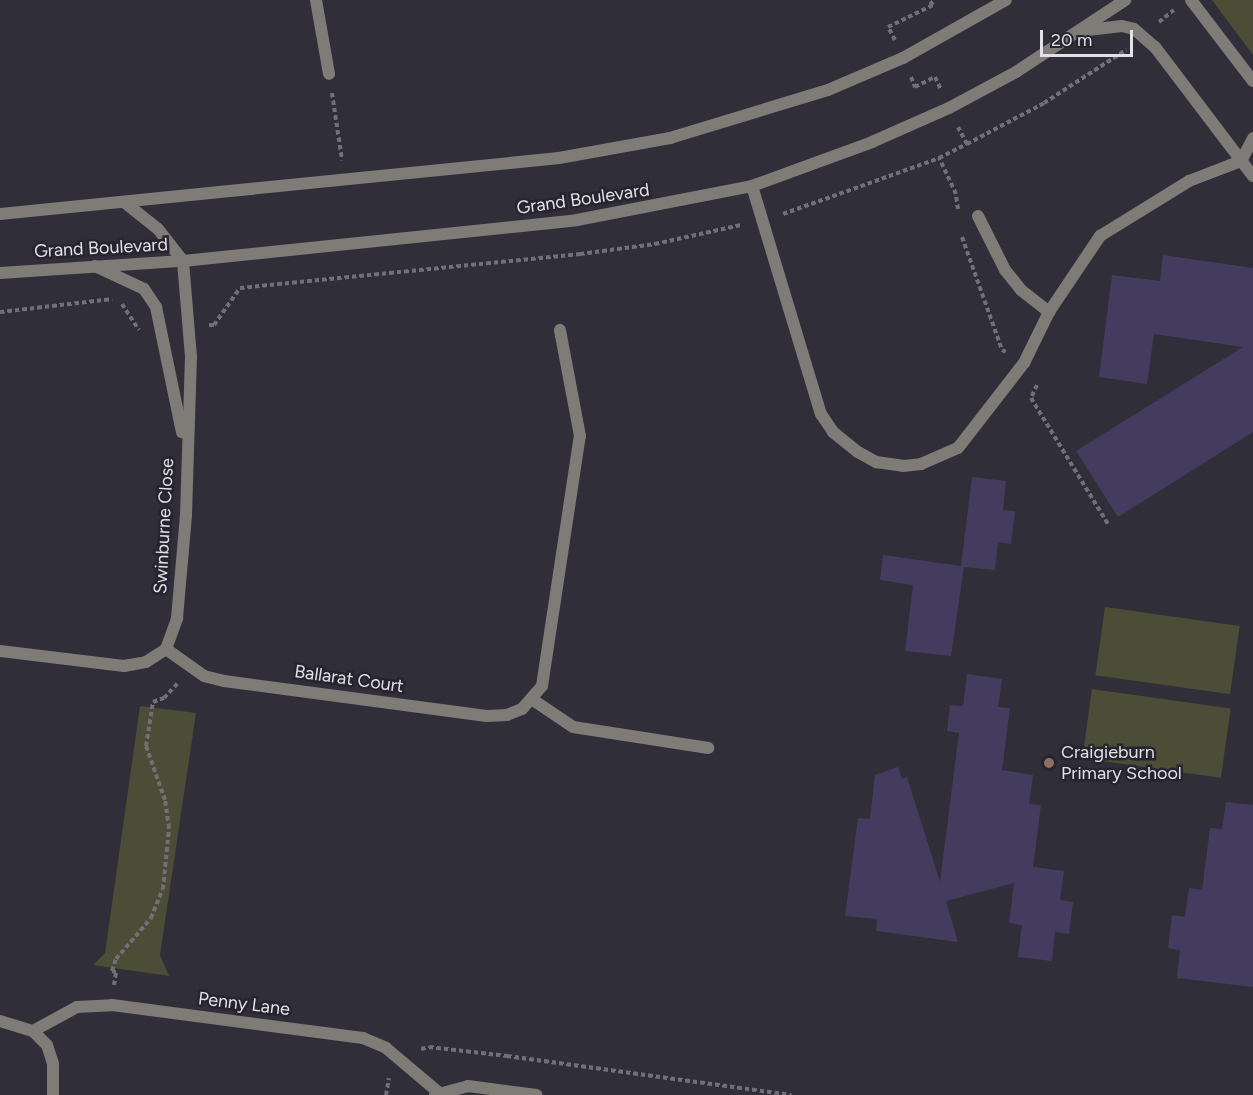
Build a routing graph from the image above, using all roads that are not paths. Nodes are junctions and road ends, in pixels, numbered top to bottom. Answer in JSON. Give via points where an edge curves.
{"nodes":[{"id":1,"x":316,"y":0,"type":"edge"},
{"id":2,"x":1006,"y":0,"type":"edge"},
{"id":3,"x":1125,"y":0,"type":"edge"},
{"id":4,"x":1191,"y":0,"type":"edge"},
{"id":5,"x":1080,"y":31,"type":"junction"},
{"id":6,"x":329,"y":74,"type":"road end"},
{"id":7,"x":1253,"y":81,"type":"edge"},
{"id":8,"x":1253,"y":138,"type":"edge"},
{"id":9,"x":1241,"y":161,"type":"junction"},
{"id":10,"x":1253,"y":176,"type":"edge"},
{"id":11,"x":752,"y":186,"type":"junction"},
{"id":12,"x":124,"y":202,"type":"junction"},
{"id":13,"x":0,"y":214,"type":"edge"},
{"id":14,"x":978,"y":216,"type":"dead end"},
{"id":15,"x":183,"y":261,"type":"junction"},
{"id":16,"x":95,"y":266,"type":"junction"},
{"id":17,"x":0,"y":273,"type":"edge"},
{"id":18,"x":1049,"y":312,"type":"junction"},
{"id":19,"x":560,"y":330,"type":"dead end"},
{"id":20,"x":186,"y":448,"type":"junction"},
{"id":21,"x":166,"y":649,"type":"junction"},
{"id":22,"x":0,"y":651,"type":"edge"},
{"id":23,"x":533,"y":700,"type":"junction"},
{"id":24,"x":708,"y":748,"type":"dead end"},
{"id":25,"x":0,"y":1022,"type":"edge"},
{"id":26,"x":33,"y":1031,"type":"junction"},
{"id":27,"x":437,"y":1094,"type":"edge"},
{"id":28,"x":53,"y":1095,"type":"edge"},
{"id":29,"x":536,"y":1095,"type":"edge"}],
"edges":[{"from":1,"to":6,"type":"street"},
{"from":2,"to":12,"type":"street","via":[[903,58],[828,90],[670,138],[559,158]]},
{"from":3,"to":5,"type":"street","name":"Grand Boulevard"},
{"from":4,"to":7,"type":"street"},
{"from":5,"to":9,"type":"street","via":[[1122,26],[1142,36],[1155,47]]},
{"from":5,"to":11,"type":"street","name":"Grand Boulevard","via":[[949,108],[872,142]]},
{"from":8,"to":9,"type":"street"},
{"from":9,"to":10,"type":"street"},
{"from":9,"to":18,"type":"street","via":[[1189,181],[1115,224],[1082,258]]},
{"from":11,"to":15,"type":"street","name":"Grand Boulevard","via":[[577,219]]},
{"from":11,"to":18,"type":"street","via":[[821,414],[833,432],[858,452],[889,466],[921,464],[958,448],[1024,363]]},
{"from":12,"to":13,"type":"street"},
{"from":12,"to":15,"type":"street","via":[[158,229]]},
{"from":14,"to":18,"type":"street","via":[[1005,270],[1020,290]]},
{"from":15,"to":16,"type":"street","name":"Grand Boulevard"},
{"from":15,"to":20,"type":"street","name":"Swinburne Close","via":[[189,326]]},
{"from":16,"to":17,"type":"street","name":"Grand Boulevard"},
{"from":16,"to":20,"type":"street","name":"Swinburne Close","via":[[144,289],[156,307]]},
{"from":19,"to":23,"type":"street","via":[[580,436],[542,686]]},
{"from":20,"to":21,"type":"street","name":"Swinburne Close","via":[[183,574],[177,618]]},
{"from":21,"to":22,"type":"street","via":[[146,662],[124,666]]},
{"from":21,"to":23,"type":"street","name":"Ballarat Court","via":[[204,676],[224,681],[487,716],[507,715]]},
{"from":23,"to":24,"type":"street","via":[[573,727]]},
{"from":25,"to":26,"type":"street"},
{"from":26,"to":27,"type":"street","name":"Penny Lane","via":[[76,1007],[112,1005],[363,1038],[404,1061]]},
{"from":26,"to":28,"type":"street","via":[[47,1045],[54,1073]]},
{"from":27,"to":29,"type":"street","via":[[468,1086]]}]}
